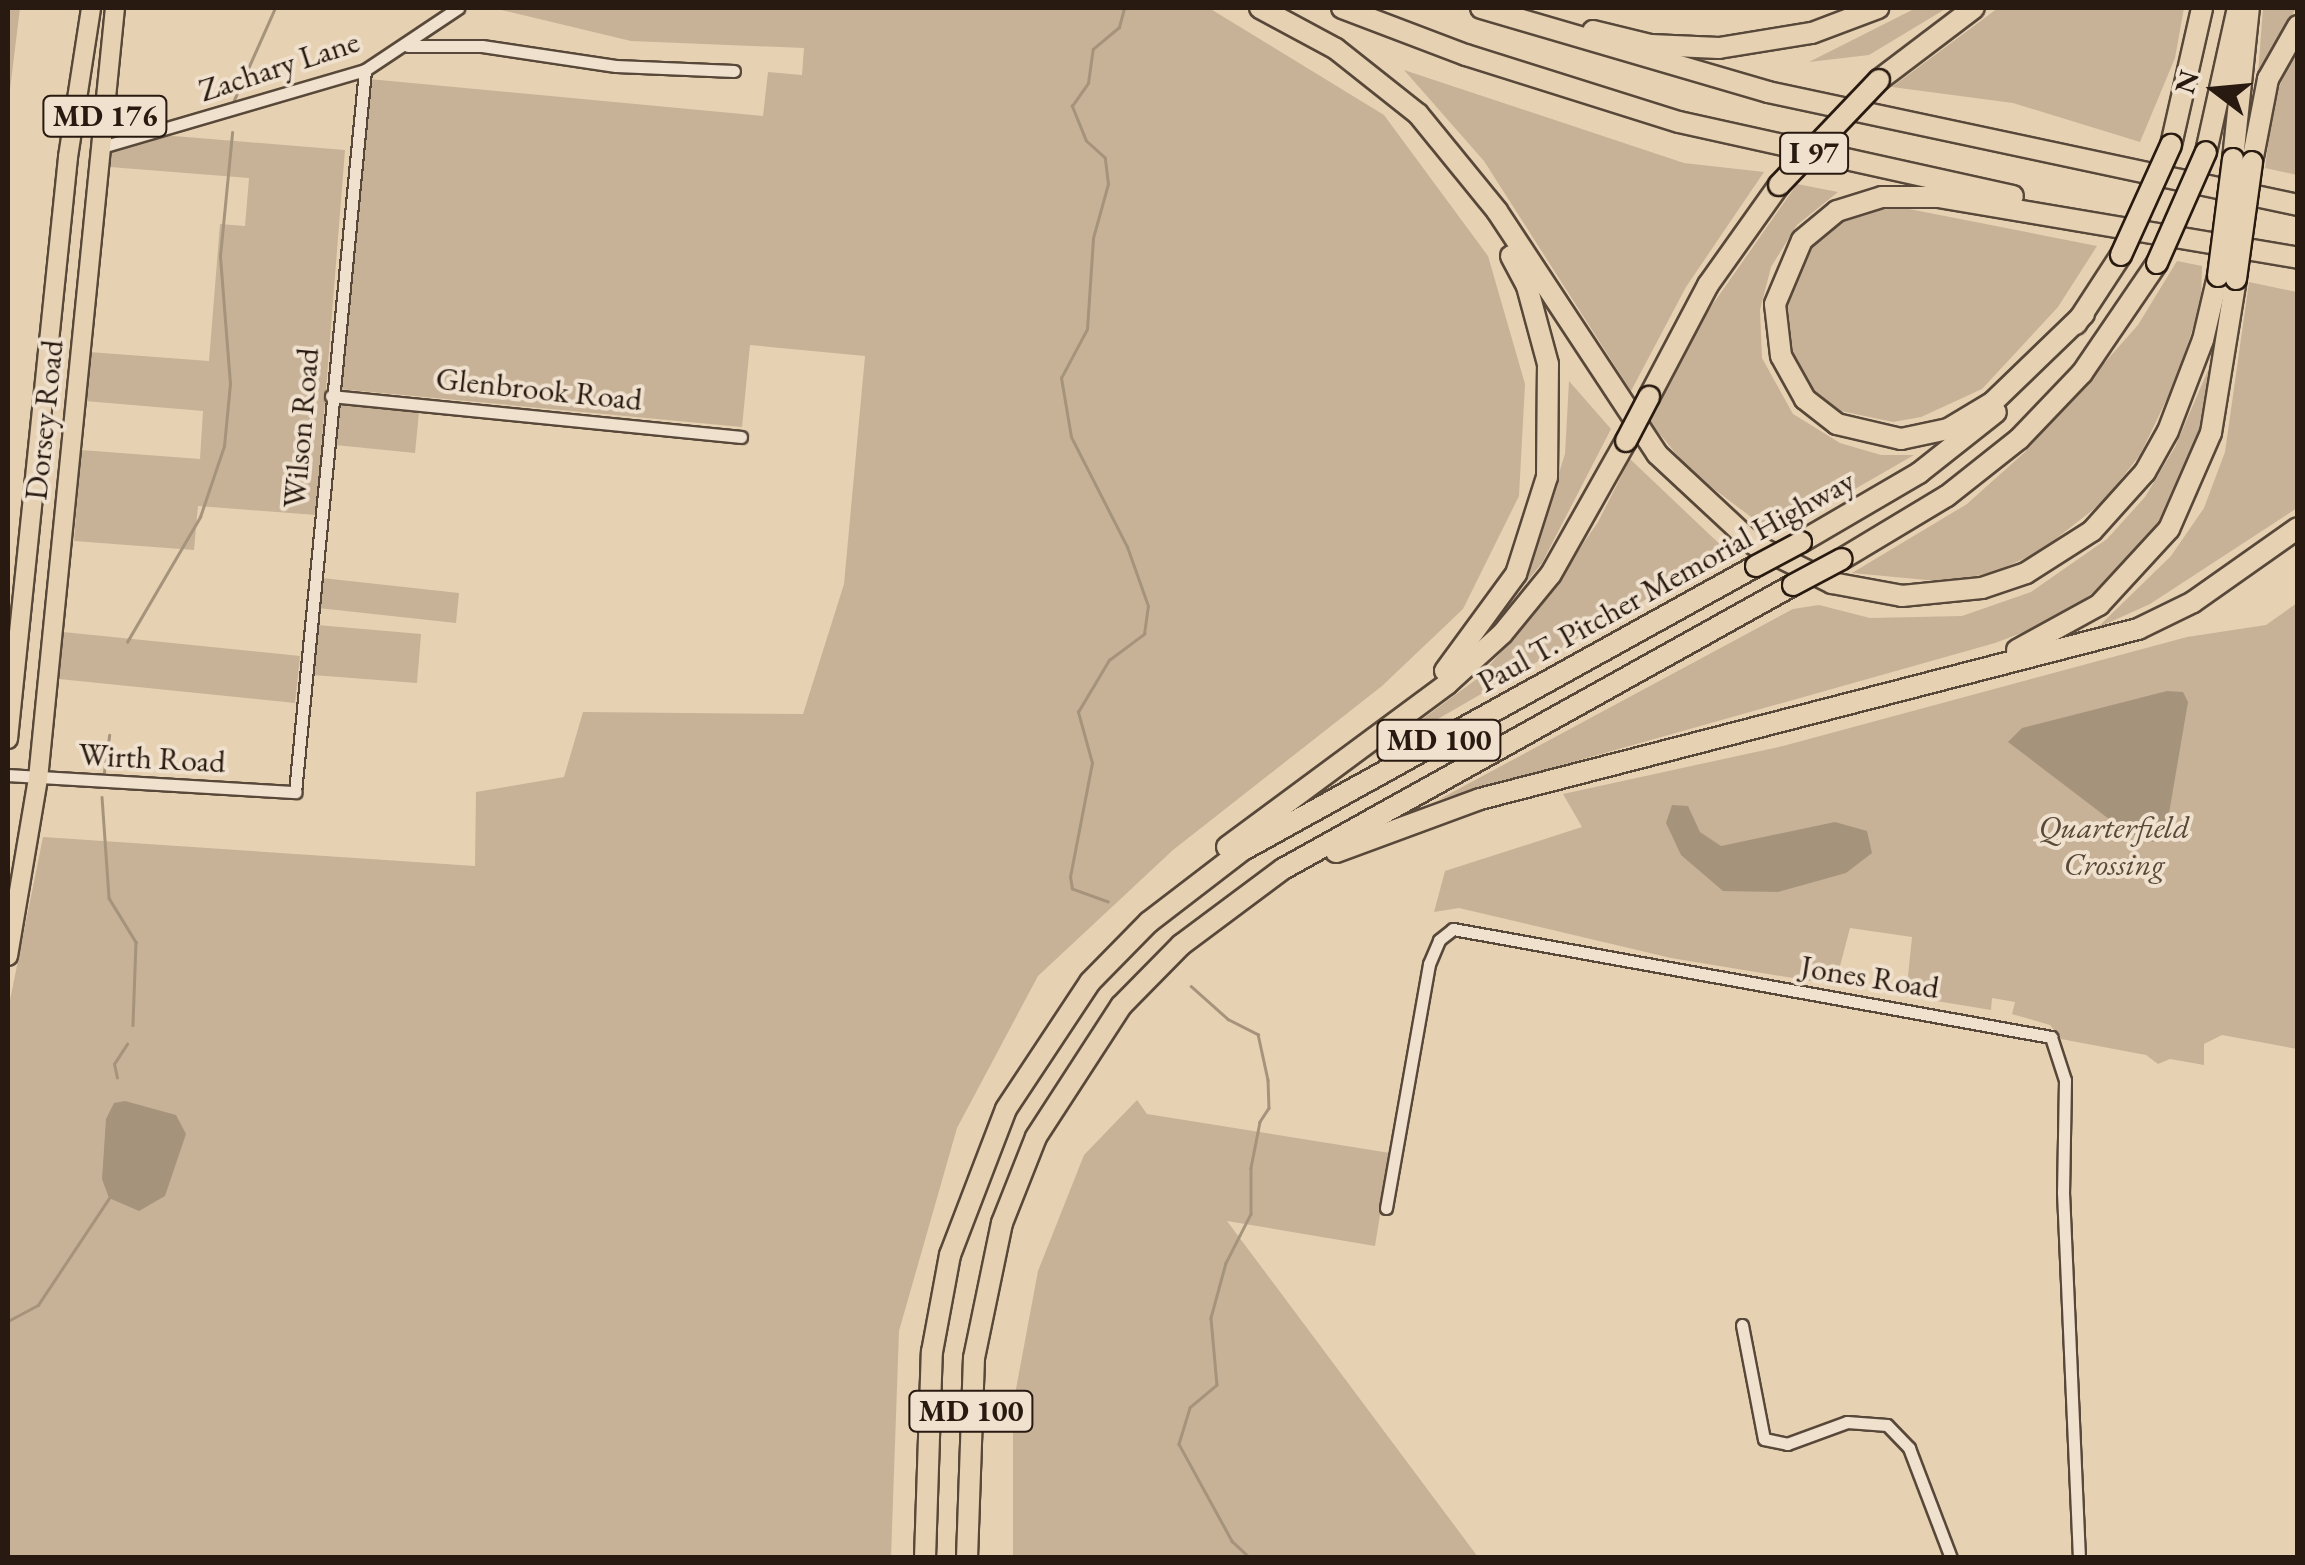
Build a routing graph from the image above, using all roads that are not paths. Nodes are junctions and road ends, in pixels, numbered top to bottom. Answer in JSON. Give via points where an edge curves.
{"nodes":[{"id":1,"x":91,"y":8,"type":"edge"},
{"id":2,"x":116,"y":8,"type":"edge"},
{"id":3,"x":458,"y":8,"type":"edge"},
{"id":4,"x":1260,"y":8,"type":"edge"},
{"id":5,"x":1342,"y":8,"type":"edge"},
{"id":6,"x":1480,"y":8,"type":"edge"},
{"id":7,"x":1504,"y":8,"type":"edge"},
{"id":8,"x":1878,"y":8,"type":"edge"},
{"id":9,"x":1974,"y":8,"type":"edge"},
{"id":10,"x":2202,"y":8,"type":"edge"},
{"id":11,"x":2238,"y":8,"type":"edge"},
{"id":12,"x":2249,"y":8,"type":"edge"},
{"id":13,"x":2298,"y":26,"type":"edge"},
{"id":14,"x":408,"y":46,"type":"junction"},
{"id":15,"x":364,"y":70,"type":"junction"},
{"id":16,"x":734,"y":71,"type":"dead end"},
{"id":17,"x":102,"y":147,"type":"junction"},
{"id":18,"x":1452,"y":149,"type":"junction"},
{"id":19,"x":2060,"y":155,"type":"junction"},
{"id":20,"x":2242,"y":161,"type":"junction"},
{"id":21,"x":2298,"y":193,"type":"edge"},
{"id":22,"x":2298,"y":205,"type":"edge"},
{"id":23,"x":2298,"y":258,"type":"edge"},
{"id":24,"x":2227,"y":277,"type":"junction"},
{"id":25,"x":2084,"y":314,"type":"junction"},
{"id":26,"x":331,"y":396,"type":"junction"},
{"id":27,"x":741,"y":438,"type":"dead end"},
{"id":28,"x":2298,"y":528,"type":"edge"},
{"id":29,"x":1867,"y":698,"type":"junction"},
{"id":30,"x":8,"y":739,"type":"edge"},
{"id":31,"x":1369,"y":742,"type":"junction"},
{"id":32,"x":8,"y":776,"type":"edge"},
{"id":33,"x":38,"y":779,"type":"junction"},
{"id":34,"x":295,"y":792,"type":"joint"},
{"id":35,"x":1246,"y":899,"type":"junction"},
{"id":36,"x":8,"y":956,"type":"edge"},
{"id":37,"x":1090,"y":982,"type":"junction"},
{"id":38,"x":1386,"y":1208,"type":"dead end"},
{"id":39,"x":1742,"y":1325,"type":"dead end"},
{"id":40,"x":925,"y":1558,"type":"edge"},
{"id":41,"x":967,"y":1558,"type":"edge"},
{"id":42,"x":1952,"y":1558,"type":"edge"},
{"id":43,"x":2079,"y":1558,"type":"edge"}],
"edges":[{"from":1,"to":30,"type":"main road","name":"Dorsey Road","number":"MD 176","via":[[68,158]]},
{"from":2,"to":17,"type":"main road","name":"Dorsey Road","number":"MD 176"},
{"from":3,"to":14,"type":"street","name":"Zachary Lane"},
{"from":4,"to":18,"type":"highway","via":[[1376,77]]},
{"from":5,"to":23,"type":"highway","number":"I 97","via":[[1484,62],[1678,122]]},
{"from":6,"to":19,"type":"highway","number":"I 97","via":[[1695,74]]},
{"from":7,"to":8,"type":"highway","via":[[1652,44],[1719,48],[1780,42]]},
{"from":9,"to":31,"type":"highway","bridge":true,"via":[[1880,80],[1779,185],[1708,285],[1579,532],[1527,606],[1461,672]]},
{"from":10,"to":25,"type":"highway","name":"Paul T. Pitcher Memorial Highway","number":"MD 100","bridge":true,"via":[[2171,145],[2121,255]]},
{"from":11,"to":35,"type":"highway","name":"Paul T. Pitcher Memorial Highway","number":"MD 100","bridge":true,"via":[[2206,152],[2157,262],[2104,344],[2019,438],[1947,496],[1842,559],[1321,846]]},
{"from":12,"to":20,"type":"highway"},
{"from":13,"to":20,"type":"highway","via":[[2268,79]]},
{"from":14,"to":15,"type":"street","name":"Zachary Lane"},
{"from":14,"to":16,"type":"street","via":[[482,46],[616,66]]},
{"from":15,"to":17,"type":"street","name":"Zachary Lane"},
{"from":15,"to":26,"type":"street","name":"Wilson Road"},
{"from":17,"to":33,"type":"main road","name":"Dorsey Road","number":"MD 176"},
{"from":18,"to":24,"type":"highway","via":[[1620,404],[1690,490],[1755,544],[1865,592],[1943,596],[1982,588],[2026,573],[2092,531],[2144,472],[2168,430]]},
{"from":18,"to":31,"type":"highway","via":[[1526,286],[1542,331],[1552,401],[1547,477],[1529,544],[1498,607],[1454,663]]},
{"from":19,"to":21,"type":"highway"},
{"from":19,"to":22,"type":"highway","number":"I 97"},
{"from":20,"to":24,"type":"highway","bridge":true},
{"from":23,"to":25,"type":"highway","via":[[1957,200],[1882,198],[1837,211],[1802,240],[1776,304],[1781,356],[1805,399],[1837,424],[1900,439],[1948,429],[1993,402]]},
{"from":24,"to":29,"type":"highway","via":[[2201,467],[2146,561],[2099,605],[2042,640]]},
{"from":25,"to":37,"type":"highway","name":"Paul T. Pitcher Memorial Highway","number":"MD 100","bridge":true,"via":[[2023,387],[1952,450],[1801,542],[1244,850],[1149,922]]},
{"from":26,"to":27,"type":"street","name":"Glenbrook Road"},
{"from":26,"to":34,"type":"street","name":"Wilson Road"},
{"from":28,"to":29,"type":"highway","via":[[2206,594],[2138,629]]},
{"from":29,"to":35,"type":"highway","via":[[1431,813]]},
{"from":31,"to":37,"type":"highway","via":[[1190,874]]},
{"from":32,"to":33,"type":"street","name":"Wirth Road"},
{"from":33,"to":34,"type":"street","name":"Wirth Road"},
{"from":33,"to":36,"type":"main road","name":"Dorsey Road","number":"MD 176"},
{"from":35,"to":41,"type":"highway","name":"Paul T. Pitcher Memorial Highway","number":"MD 100","via":[[1181,945],[1122,1006],[1064,1087],[1025,1162],[990,1266],[976,1344]]},
{"from":37,"to":40,"type":"highway","name":"Paul T. Pitcher Memorial Highway","number":"MD 100","via":[[1006,1109],[950,1256],[932,1352]]},
{"from":38,"to":43,"type":"street","name":"Jones Road","via":[[1428,964],[1439,940],[1453,930],[2051,1037],[2064,1080]]},
{"from":39,"to":42,"type":"street","via":[[1764,1439],[1787,1444],[1847,1422],[1887,1425],[1909,1448]]}]}
